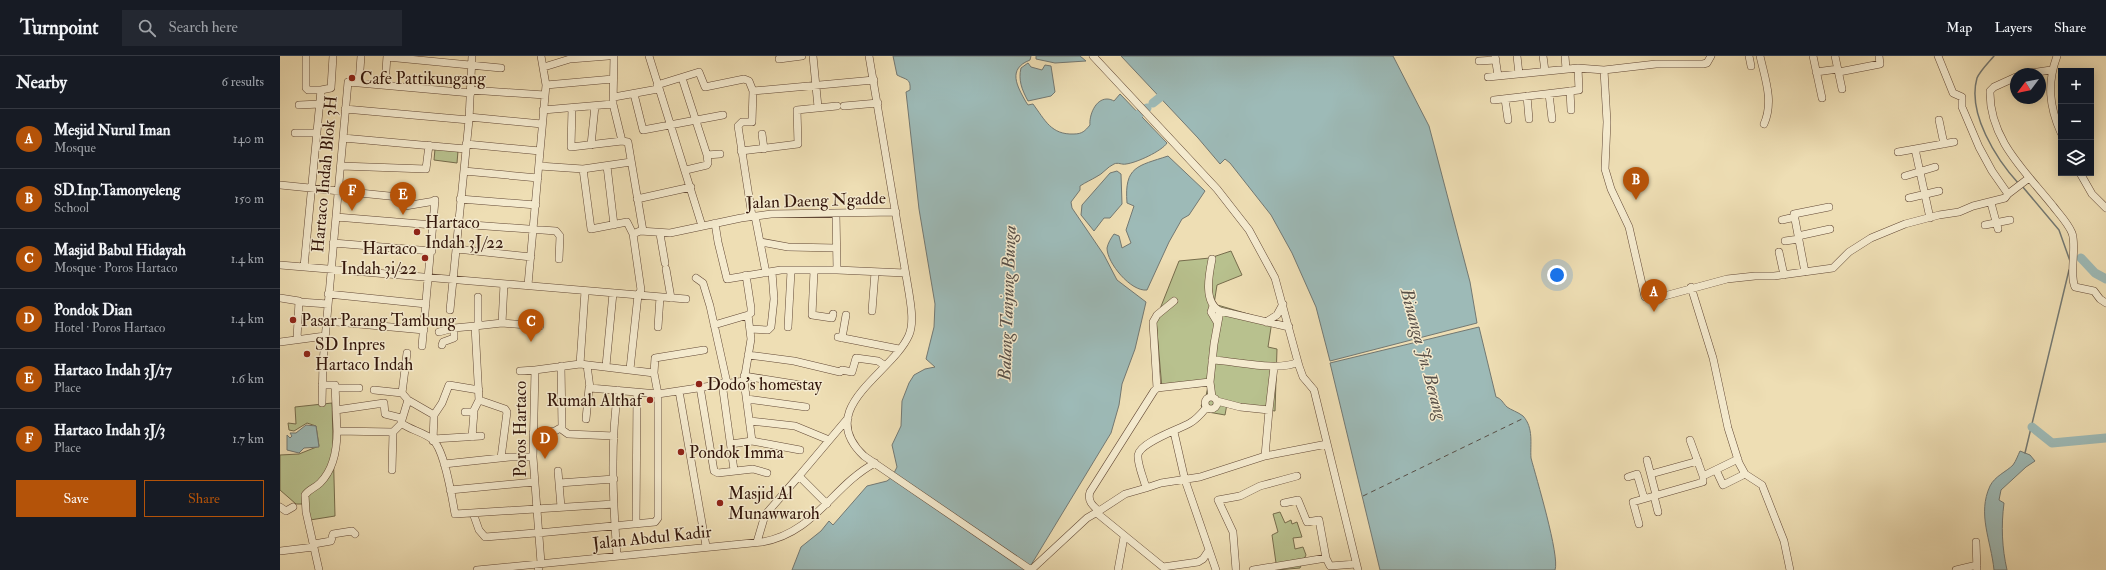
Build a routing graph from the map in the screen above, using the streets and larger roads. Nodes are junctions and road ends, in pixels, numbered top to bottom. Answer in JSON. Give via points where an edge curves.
{"nodes":[{"id":1,"x":306,"y":56,"type":"edge"},
{"id":2,"x":333,"y":56,"type":"edge"},
{"id":3,"x":361,"y":56,"type":"edge"},
{"id":4,"x":387,"y":56,"type":"edge"},
{"id":5,"x":472,"y":56,"type":"edge"},
{"id":6,"x":541,"y":56,"type":"edge"},
{"id":7,"x":592,"y":56,"type":"edge"},
{"id":8,"x":608,"y":56,"type":"edge"},
{"id":9,"x":614,"y":56,"type":"edge"},
{"id":10,"x":648,"y":56,"type":"edge"},
{"id":11,"x":802,"y":56,"type":"edge"},
{"id":12,"x":813,"y":56,"type":"edge"},
{"id":13,"x":869,"y":56,"type":"edge"},
{"id":14,"x":1093,"y":56,"type":"edge"},
{"id":15,"x":1517,"y":56,"type":"edge"},
{"id":16,"x":1543,"y":56,"type":"edge"},
{"id":17,"x":1565,"y":56,"type":"edge"},
{"id":18,"x":1711,"y":56,"type":"edge"},
{"id":19,"x":1748,"y":56,"type":"edge"},
{"id":20,"x":1760,"y":56,"type":"edge"},
{"id":21,"x":1813,"y":56,"type":"edge"},
{"id":22,"x":1835,"y":56,"type":"edge"},
{"id":23,"x":1879,"y":56,"type":"edge"},
{"id":24,"x":1938,"y":56,"type":"edge"},
{"id":25,"x":2057,"y":56,"type":"edge"},
{"id":26,"x":570,"y":58,"type":"edge"},
{"id":27,"x":1495,"y":58,"type":"edge"},
{"id":28,"x":779,"y":59,"type":"dead end"},
{"id":29,"x":1479,"y":61,"type":"dead end"},
{"id":30,"x":472,"y":65,"type":"junction"},
{"id":31,"x":1751,"y":66,"type":"dead end"},
{"id":32,"x":544,"y":67,"type":"junction"},
{"id":33,"x":501,"y":68,"type":"dead end"},
{"id":34,"x":1578,"y":68,"type":"junction"},
{"id":35,"x":1566,"y":70,"type":"junction"},
{"id":36,"x":1604,"y":70,"type":"junction"},
{"id":37,"x":1838,"y":70,"type":"junction"},
{"id":38,"x":2051,"y":70,"type":"junction"},
{"id":39,"x":2046,"y":71,"type":"edge"},
{"id":40,"x":1545,"y":72,"type":"junction"},
{"id":41,"x":1816,"y":72,"type":"junction"},
{"id":42,"x":1519,"y":74,"type":"junction"},
{"id":43,"x":1498,"y":76,"type":"junction"},
{"id":44,"x":1488,"y":77,"type":"dead end"},
{"id":45,"x":682,"y":78,"type":"junction"},
{"id":46,"x":613,"y":79,"type":"junction"},
{"id":47,"x":874,"y":80,"type":"junction"},
{"id":48,"x":2010,"y":80,"type":"edge"},
{"id":49,"x":359,"y":83,"type":"junction"},
{"id":50,"x":815,"y":84,"type":"junction"},
{"id":51,"x":385,"y":85,"type":"junction"},
{"id":52,"x":546,"y":85,"type":"junction"},
{"id":53,"x":657,"y":87,"type":"junction"},
{"id":54,"x":1842,"y":89,"type":"dead end"},
{"id":55,"x":321,"y":90,"type":"junction"},
{"id":56,"x":753,"y":91,"type":"junction"},
{"id":57,"x":1570,"y":91,"type":"junction"},
{"id":58,"x":471,"y":92,"type":"junction"},
{"id":59,"x":634,"y":94,"type":"junction"},
{"id":60,"x":1549,"y":94,"type":"junction"},
{"id":61,"x":545,"y":96,"type":"junction"},
{"id":62,"x":1527,"y":96,"type":"junction"},
{"id":63,"x":1822,"y":98,"type":"dead end"},
{"id":64,"x":1505,"y":99,"type":"junction"},
{"id":65,"x":1494,"y":100,"type":"dead end"},
{"id":66,"x":614,"y":101,"type":"junction"},
{"id":67,"x":878,"y":103,"type":"junction"},
{"id":68,"x":320,"y":104,"type":"junction"},
{"id":69,"x":299,"y":105,"type":"dead end"},
{"id":70,"x":596,"y":106,"type":"junction"},
{"id":71,"x":818,"y":107,"type":"junction"},
{"id":72,"x":572,"y":108,"type":"junction"},
{"id":73,"x":345,"y":109,"type":"junction"},
{"id":74,"x":543,"y":110,"type":"junction"},
{"id":75,"x":1571,"y":110,"type":"dead end"},
{"id":76,"x":723,"y":115,"type":"dead end"},
{"id":77,"x":469,"y":118,"type":"junction"},
{"id":78,"x":1529,"y":119,"type":"dead end"},
{"id":79,"x":1552,"y":119,"type":"dead end"},
{"id":80,"x":696,"y":120,"type":"junction"},
{"id":81,"x":1508,"y":120,"type":"dead end"},
{"id":82,"x":1939,"y":120,"type":"dead end"},
{"id":83,"x":542,"y":124,"type":"junction"},
{"id":84,"x":1764,"y":124,"type":"dead end"},
{"id":85,"x":672,"y":125,"type":"junction"},
{"id":86,"x":2058,"y":126,"type":"edge"},
{"id":87,"x":295,"y":133,"type":"dead end"},
{"id":88,"x":317,"y":133,"type":"junction"},
{"id":89,"x":762,"y":134,"type":"dead end"},
{"id":90,"x":343,"y":138,"type":"junction"},
{"id":91,"x":622,"y":140,"type":"junction"},
{"id":92,"x":1954,"y":142,"type":"dead end"},
{"id":93,"x":1944,"y":144,"type":"junction"},
{"id":94,"x":429,"y":145,"type":"junction"},
{"id":95,"x":591,"y":145,"type":"junction"},
{"id":96,"x":466,"y":146,"type":"junction"},
{"id":97,"x":764,"y":149,"type":"junction"},
{"id":98,"x":1915,"y":150,"type":"junction"},
{"id":99,"x":540,"y":151,"type":"junction"},
{"id":100,"x":741,"y":151,"type":"junction"},
{"id":101,"x":1898,"y":152,"type":"dead end"},
{"id":102,"x":720,"y":154,"type":"dead end"},
{"id":103,"x":707,"y":155,"type":"junction"},
{"id":104,"x":631,"y":162,"type":"junction"},
{"id":105,"x":340,"y":166,"type":"junction"},
{"id":106,"x":539,"y":166,"type":"junction"},
{"id":107,"x":607,"y":166,"type":"junction"},
{"id":108,"x":1935,"y":167,"type":"dead end"},
{"id":109,"x":583,"y":169,"type":"junction"},
{"id":110,"x":686,"y":170,"type":"junction"},
{"id":111,"x":464,"y":171,"type":"junction"},
{"id":112,"x":1920,"y":171,"type":"junction"},
{"id":113,"x":1905,"y":176,"type":"dead end"},
{"id":114,"x":2082,"y":176,"type":"edge"},
{"id":115,"x":538,"y":178,"type":"junction"},
{"id":116,"x":2027,"y":179,"type":"junction"},
{"id":117,"x":280,"y":180,"type":"edge"},
{"id":118,"x":280,"y":185,"type":"edge"},
{"id":119,"x":691,"y":187,"type":"junction"},
{"id":120,"x":311,"y":189,"type":"junction"},
{"id":121,"x":280,"y":190,"type":"edge"},
{"id":122,"x":1939,"y":191,"type":"dead end"},
{"id":123,"x":338,"y":192,"type":"junction"},
{"id":124,"x":2009,"y":193,"type":"junction"},
{"id":125,"x":1926,"y":194,"type":"junction"},
{"id":126,"x":1909,"y":198,"type":"dead end"},
{"id":127,"x":460,"y":199,"type":"junction"},
{"id":128,"x":637,"y":199,"type":"junction"},
{"id":129,"x":1991,"y":202,"type":"junction"},
{"id":130,"x":536,"y":205,"type":"junction"},
{"id":131,"x":1828,"y":207,"type":"dead end"},
{"id":132,"x":2106,"y":208,"type":"edge"},
{"id":133,"x":896,"y":212,"type":"junction"},
{"id":134,"x":836,"y":213,"type":"junction"},
{"id":135,"x":753,"y":216,"type":"junction"},
{"id":136,"x":336,"y":217,"type":"junction"},
{"id":137,"x":1795,"y":217,"type":"junction"},
{"id":138,"x":1930,"y":218,"type":"junction"},
{"id":139,"x":1782,"y":220,"type":"dead end"},
{"id":140,"x":2010,"y":220,"type":"dead end"},
{"id":141,"x":715,"y":223,"type":"junction"},
{"id":142,"x":458,"y":224,"type":"junction"},
{"id":143,"x":433,"y":225,"type":"junction"},
{"id":144,"x":614,"y":225,"type":"junction"},
{"id":145,"x":1985,"y":225,"type":"dead end"},
{"id":146,"x":702,"y":226,"type":"junction"},
{"id":147,"x":1998,"y":226,"type":"junction"},
{"id":148,"x":1830,"y":229,"type":"dead end"},
{"id":149,"x":533,"y":230,"type":"junction"},
{"id":150,"x":643,"y":232,"type":"junction"},
{"id":151,"x":633,"y":234,"type":"junction"},
{"id":152,"x":660,"y":234,"type":"junction"},
{"id":153,"x":1799,"y":238,"type":"junction"},
{"id":154,"x":333,"y":242,"type":"junction"},
{"id":155,"x":760,"y":242,"type":"junction"},
{"id":156,"x":1785,"y":242,"type":"dead end"},
{"id":157,"x":836,"y":248,"type":"junction"},
{"id":158,"x":457,"y":250,"type":"junction"},
{"id":159,"x":432,"y":251,"type":"junction"},
{"id":160,"x":1779,"y":252,"type":"dead end"},
{"id":161,"x":531,"y":257,"type":"junction"},
{"id":162,"x":559,"y":258,"type":"dead end"},
{"id":163,"x":1212,"y":259,"type":"dead end"},
{"id":164,"x":280,"y":265,"type":"edge"},
{"id":165,"x":304,"y":267,"type":"junction"},
{"id":166,"x":331,"y":269,"type":"junction"},
{"id":167,"x":836,"y":270,"type":"junction"},
{"id":168,"x":791,"y":271,"type":"junction"},
{"id":169,"x":814,"y":271,"type":"junction"},
{"id":170,"x":769,"y":272,"type":"junction"},
{"id":171,"x":875,"y":272,"type":"junction"},
{"id":172,"x":1805,"y":272,"type":"junction"},
{"id":173,"x":905,"y":273,"type":"junction"},
{"id":174,"x":746,"y":275,"type":"junction"},
{"id":175,"x":1784,"y":275,"type":"junction"},
{"id":176,"x":428,"y":277,"type":"junction"},
{"id":177,"x":696,"y":278,"type":"dead end"},
{"id":178,"x":454,"y":279,"type":"junction"},
{"id":179,"x":504,"y":284,"type":"junction"},
{"id":180,"x":528,"y":285,"type":"junction"},
{"id":181,"x":1691,"y":287,"type":"junction"},
{"id":182,"x":585,"y":291,"type":"junction"},
{"id":183,"x":613,"y":293,"type":"junction"},
{"id":184,"x":328,"y":294,"type":"junction"},
{"id":185,"x":638,"y":295,"type":"junction"},
{"id":186,"x":660,"y":297,"type":"junction"},
{"id":187,"x":280,"y":298,"type":"edge"},
{"id":188,"x":478,"y":298,"type":"dead end"},
{"id":189,"x":673,"y":298,"type":"junction"},
{"id":190,"x":686,"y":299,"type":"dead end"},
{"id":191,"x":1174,"y":301,"type":"dead end"},
{"id":192,"x":300,"y":302,"type":"junction"},
{"id":193,"x":2106,"y":303,"type":"edge"},
{"id":194,"x":328,"y":304,"type":"junction"},
{"id":195,"x":426,"y":304,"type":"junction"},
{"id":196,"x":1283,"y":304,"type":"junction"},
{"id":197,"x":1213,"y":306,"type":"junction"},
{"id":198,"x":450,"y":310,"type":"dead end"},
{"id":199,"x":872,"y":311,"type":"dead end"},
{"id":200,"x":1220,"y":311,"type":"junction"},
{"id":201,"x":833,"y":314,"type":"dead end"},
{"id":202,"x":748,"y":315,"type":"junction"},
{"id":203,"x":846,"y":315,"type":"dead end"},
{"id":204,"x":326,"y":322,"type":"junction"},
{"id":205,"x":1217,"y":322,"type":"junction"},
{"id":206,"x":1266,"y":322,"type":"junction"},
{"id":207,"x":502,"y":323,"type":"junction"},
{"id":208,"x":714,"y":324,"type":"junction"},
{"id":209,"x":477,"y":326,"type":"junction"},
{"id":210,"x":540,"y":326,"type":"dead end"},
{"id":211,"x":658,"y":327,"type":"dead end"},
{"id":212,"x":788,"y":327,"type":"dead end"},
{"id":213,"x":1289,"y":327,"type":"junction"},
{"id":214,"x":454,"y":328,"type":"junction"},
{"id":215,"x":750,"y":329,"type":"junction"},
{"id":216,"x":424,"y":330,"type":"junction"},
{"id":217,"x":439,"y":332,"type":"dead end"},
{"id":218,"x":325,"y":336,"type":"junction"},
{"id":219,"x":297,"y":339,"type":"junction"},
{"id":220,"x":280,"y":342,"type":"edge"},
{"id":221,"x":442,"y":345,"type":"dead end"},
{"id":222,"x":422,"y":346,"type":"dead end"},
{"id":223,"x":899,"y":349,"type":"junction"},
{"id":224,"x":704,"y":350,"type":"dead end"},
{"id":225,"x":407,"y":353,"type":"dead end"},
{"id":226,"x":748,"y":355,"type":"junction"},
{"id":227,"x":1212,"y":360,"type":"junction"},
{"id":228,"x":1298,"y":362,"type":"junction"},
{"id":229,"x":583,"y":364,"type":"junction"},
{"id":230,"x":884,"y":365,"type":"junction"},
{"id":231,"x":561,"y":366,"type":"junction"},
{"id":232,"x":606,"y":366,"type":"junction"},
{"id":233,"x":1274,"y":367,"type":"junction"},
{"id":234,"x":630,"y":369,"type":"junction"},
{"id":235,"x":535,"y":370,"type":"junction"},
{"id":236,"x":520,"y":371,"type":"dead end"},
{"id":237,"x":654,"y":373,"type":"junction"},
{"id":238,"x":744,"y":378,"type":"junction"},
{"id":239,"x":1210,"y":382,"type":"junction"},
{"id":240,"x":724,"y":383,"type":"junction"},
{"id":241,"x":322,"y":385,"type":"junction"},
{"id":242,"x":807,"y":386,"type":"dead end"},
{"id":243,"x":700,"y":387,"type":"junction"},
{"id":244,"x":335,"y":388,"type":"junction"},
{"id":245,"x":359,"y":388,"type":"dead end"},
{"id":246,"x":589,"y":388,"type":"junction"},
{"id":247,"x":1157,"y":388,"type":"junction"},
{"id":248,"x":374,"y":390,"type":"dead end"},
{"id":249,"x":479,"y":390,"type":"junction"},
{"id":250,"x":618,"y":390,"type":"junction"},
{"id":251,"x":679,"y":391,"type":"junction"},
{"id":252,"x":402,"y":393,"type":"junction"},
{"id":253,"x":637,"y":393,"type":"junction"},
{"id":254,"x":658,"y":394,"type":"junction"},
{"id":255,"x":747,"y":399,"type":"junction"},
{"id":256,"x":1214,"y":399,"type":"junction"},
{"id":257,"x":408,"y":400,"type":"junction"},
{"id":258,"x":479,"y":400,"type":"junction"},
{"id":259,"x":322,"y":403,"type":"dead end"},
{"id":260,"x":806,"y":407,"type":"dead end"},
{"id":261,"x":336,"y":410,"type":"junction"},
{"id":262,"x":849,"y":410,"type":"junction"},
{"id":263,"x":1269,"y":410,"type":"junction"},
{"id":264,"x":465,"y":412,"type":"dead end"},
{"id":265,"x":474,"y":412,"type":"junction"},
{"id":266,"x":434,"y":415,"type":"junction"},
{"id":267,"x":848,"y":418,"type":"junction"},
{"id":268,"x":586,"y":419,"type":"dead end"},
{"id":269,"x":401,"y":421,"type":"junction"},
{"id":270,"x":750,"y":421,"type":"junction"},
{"id":271,"x":561,"y":429,"type":"junction"},
{"id":272,"x":337,"y":431,"type":"junction"},
{"id":273,"x":393,"y":432,"type":"junction"},
{"id":274,"x":833,"y":432,"type":"junction"},
{"id":275,"x":1174,"y":432,"type":"junction"},
{"id":276,"x":533,"y":433,"type":"junction"},
{"id":277,"x":481,"y":436,"type":"dead end"},
{"id":278,"x":614,"y":436,"type":"junction"},
{"id":279,"x":472,"y":437,"type":"junction"},
{"id":280,"x":827,"y":439,"type":"junction"},
{"id":281,"x":433,"y":440,"type":"junction"},
{"id":282,"x":1690,"y":440,"type":"dead end"},
{"id":283,"x":752,"y":441,"type":"junction"},
{"id":284,"x":731,"y":444,"type":"junction"},
{"id":285,"x":1326,"y":444,"type":"junction"},
{"id":286,"x":800,"y":450,"type":"dead end"},
{"id":287,"x":1265,"y":456,"type":"junction"},
{"id":288,"x":533,"y":457,"type":"junction"},
{"id":289,"x":501,"y":458,"type":"junction"},
{"id":290,"x":1738,"y":459,"type":"junction"},
{"id":291,"x":1647,"y":460,"type":"dead end"},
{"id":292,"x":1698,"y":461,"type":"junction"},
{"id":293,"x":875,"y":463,"type":"junction"},
{"id":294,"x":444,"y":464,"type":"junction"},
{"id":295,"x":392,"y":470,"type":"dead end"},
{"id":296,"x":734,"y":470,"type":"junction"},
{"id":297,"x":1716,"y":470,"type":"junction"},
{"id":298,"x":558,"y":471,"type":"dead end"},
{"id":299,"x":767,"y":473,"type":"dead end"},
{"id":300,"x":1651,"y":474,"type":"junction"},
{"id":301,"x":1745,"y":474,"type":"junction"},
{"id":302,"x":799,"y":476,"type":"junction"},
{"id":303,"x":1297,"y":476,"type":"dead end"},
{"id":304,"x":1703,"y":476,"type":"junction"},
{"id":305,"x":1628,"y":477,"type":"dead end"},
{"id":306,"x":614,"y":479,"type":"junction"},
{"id":307,"x":1185,"y":480,"type":"junction"},
{"id":308,"x":534,"y":482,"type":"junction"},
{"id":309,"x":559,"y":483,"type":"junction"},
{"id":310,"x":1146,"y":488,"type":"junction"},
{"id":311,"x":450,"y":490,"type":"junction"},
{"id":312,"x":1655,"y":495,"type":"junction"},
{"id":313,"x":1644,"y":498,"type":"junction"},
{"id":314,"x":1284,"y":503,"type":"dead end"},
{"id":315,"x":614,"y":504,"type":"junction"},
{"id":316,"x":827,"y":504,"type":"junction"},
{"id":317,"x":280,"y":507,"type":"edge"},
{"id":318,"x":293,"y":507,"type":"dead end"},
{"id":319,"x":561,"y":507,"type":"junction"},
{"id":320,"x":536,"y":508,"type":"junction"},
{"id":321,"x":1099,"y":511,"type":"junction"},
{"id":322,"x":1658,"y":512,"type":"dead end"},
{"id":323,"x":472,"y":513,"type":"junction"},
{"id":324,"x":636,"y":524,"type":"junction"},
{"id":325,"x":1639,"y":524,"type":"dead end"},
{"id":326,"x":615,"y":526,"type":"junction"},
{"id":327,"x":538,"y":533,"type":"junction"},
{"id":328,"x":355,"y":534,"type":"dead end"},
{"id":329,"x":1124,"y":537,"type":"junction"},
{"id":330,"x":757,"y":542,"type":"junction"},
{"id":331,"x":1976,"y":542,"type":"dead end"},
{"id":332,"x":314,"y":546,"type":"junction"},
{"id":333,"x":706,"y":546,"type":"junction"},
{"id":334,"x":1209,"y":550,"type":"junction"},
{"id":335,"x":280,"y":551,"type":"edge"},
{"id":336,"x":617,"y":556,"type":"junction"},
{"id":337,"x":1326,"y":558,"type":"junction"},
{"id":338,"x":539,"y":567,"type":"edge"},
{"id":339,"x":1292,"y":567,"type":"edge"},
{"id":340,"x":1357,"y":567,"type":"edge"},
{"id":341,"x":1977,"y":567,"type":"edge"},
{"id":342,"x":1162,"y":568,"type":"edge"},
{"id":343,"x":1030,"y":569,"type":"edge"},
{"id":344,"x":319,"y":570,"type":"edge"},
{"id":345,"x":477,"y":570,"type":"edge"},
{"id":346,"x":1118,"y":570,"type":"edge"},
{"id":347,"x":1216,"y":570,"type":"edge"},
{"id":348,"x":1236,"y":570,"type":"edge"},
{"id":349,"x":1253,"y":570,"type":"edge"},
{"id":350,"x":1790,"y":570,"type":"edge"},
{"id":351,"x":1956,"y":570,"type":"edge"}],
"edges":[{"from":1,"to":55,"type":"street","via":[[306,88]]},
{"from":2,"to":55,"type":"street","via":[[331,88]]},
{"from":3,"to":49,"type":"street"},
{"from":4,"to":30,"type":"street"},
{"from":4,"to":51,"type":"street"},
{"from":5,"to":30,"type":"street"},
{"from":6,"to":32,"type":"street"},
{"from":7,"to":8,"type":"street"},
{"from":7,"to":26,"type":"street"},
{"from":9,"to":46,"type":"street"},
{"from":10,"to":53,"type":"street"},
{"from":11,"to":28,"type":"street"},
{"from":12,"to":50,"type":"street"},
{"from":13,"to":47,"type":"street"},
{"from":14,"to":196,"type":"street","via":[[1217,189],[1249,230],[1275,278]]},
{"from":15,"to":42,"type":"street"},
{"from":16,"to":40,"type":"street"},
{"from":17,"to":35,"type":"street"},
{"from":18,"to":36,"type":"street","via":[[1703,64],[1656,64]]},
{"from":19,"to":31,"type":"street"},
{"from":20,"to":84,"type":"street","via":[[1769,100]]},
{"from":21,"to":41,"type":"street"},
{"from":22,"to":37,"type":"street"},
{"from":23,"to":37,"type":"street","via":[[1880,64]]},
{"from":24,"to":124,"type":"street","via":[[1953,93],[1962,97],[1962,107],[1979,147],[1992,171]]},
{"from":25,"to":38,"type":"street"},
{"from":26,"to":32,"type":"street"},
{"from":27,"to":29,"type":"street"},
{"from":27,"to":43,"type":"street"},
{"from":30,"to":33,"type":"street"},
{"from":30,"to":58,"type":"street"},
{"from":32,"to":52,"type":"street"},
{"from":34,"to":35,"type":"street"},
{"from":34,"to":36,"type":"street"},
{"from":34,"to":57,"type":"street","via":[[1579,90]]},
{"from":35,"to":40,"type":"street"},
{"from":36,"to":181,"type":"street","via":[[1608,122],[1605,169],[1611,189],[1629,226],[1645,298],[1657,298]]},
{"from":37,"to":41,"type":"street"},
{"from":37,"to":54,"type":"street"},
{"from":38,"to":39,"type":"street"},
{"from":38,"to":86,"type":"street","via":[[2050,91]]},
{"from":40,"to":42,"type":"street"},
{"from":41,"to":63,"type":"street"},
{"from":42,"to":43,"type":"street"},
{"from":43,"to":44,"type":"street"},
{"from":45,"to":53,"type":"street"},
{"from":45,"to":56,"type":"street","via":[[699,72],[705,87],[744,79],[749,81]]},
{"from":45,"to":80,"type":"street"},
{"from":46,"to":52,"type":"street"},
{"from":46,"to":66,"type":"street"},
{"from":47,"to":50,"type":"street"},
{"from":47,"to":67,"type":"street"},
{"from":48,"to":116,"type":"street","via":[[1990,91],[1991,109],[1995,124],[2009,152]]},
{"from":49,"to":51,"type":"street"},
{"from":49,"to":73,"type":"street","name":"Hartaco Indah Blok 3H","via":[[348,82]]},
{"from":50,"to":56,"type":"street"},
{"from":50,"to":71,"type":"street"},
{"from":51,"to":58,"type":"street"},
{"from":52,"to":61,"type":"street"},
{"from":53,"to":59,"type":"street"},
{"from":53,"to":85,"type":"street"},
{"from":55,"to":68,"type":"street"},
{"from":56,"to":100,"type":"street","via":[[752,122],[738,124]]},
{"from":57,"to":60,"type":"street"},
{"from":57,"to":75,"type":"street"},
{"from":58,"to":61,"type":"street"},
{"from":58,"to":77,"type":"street"},
{"from":59,"to":66,"type":"street"},
{"from":59,"to":85,"type":"street","via":[[643,130]]},
{"from":60,"to":62,"type":"street"},
{"from":60,"to":79,"type":"street"},
{"from":61,"to":74,"type":"street"},
{"from":62,"to":64,"type":"street"},
{"from":62,"to":78,"type":"street"},
{"from":64,"to":65,"type":"street"},
{"from":64,"to":81,"type":"street"},
{"from":66,"to":70,"type":"street"},
{"from":66,"to":91,"type":"street"},
{"from":67,"to":71,"type":"street"},
{"from":67,"to":133,"type":"street"},
{"from":68,"to":69,"type":"street"},
{"from":68,"to":88,"type":"street"},
{"from":70,"to":72,"type":"street"},
{"from":70,"to":95,"type":"street"},
{"from":71,"to":97,"type":"street","via":[[797,110],[798,144]]},
{"from":72,"to":74,"type":"street"},
{"from":72,"to":95,"type":"street","via":[[570,145]]},
{"from":73,"to":77,"type":"street"},
{"from":73,"to":90,"type":"street","name":"Hartaco Indah Blok 3H"},
{"from":74,"to":83,"type":"street"},
{"from":76,"to":80,"type":"street"},
{"from":77,"to":83,"type":"street"},
{"from":77,"to":96,"type":"street"},
{"from":80,"to":85,"type":"street"},
{"from":80,"to":103,"type":"street"},
{"from":82,"to":93,"type":"street"},
{"from":83,"to":99,"type":"street"},
{"from":85,"to":110,"type":"street"},
{"from":87,"to":88,"type":"street"},
{"from":88,"to":120,"type":"street"},
{"from":89,"to":97,"type":"street"},
{"from":90,"to":94,"type":"street"},
{"from":90,"to":105,"type":"street","name":"Hartaco Indah Blok 3H"},
{"from":91,"to":95,"type":"street"},
{"from":91,"to":104,"type":"street","via":[[628,144]]},
{"from":92,"to":93,"type":"street"},
{"from":93,"to":98,"type":"street"},
{"from":94,"to":96,"type":"street"},
{"from":94,"to":105,"type":"street","via":[[426,170]]},
{"from":96,"to":99,"type":"street"},
{"from":96,"to":111,"type":"street"},
{"from":97,"to":100,"type":"street"},
{"from":98,"to":101,"type":"street"},
{"from":98,"to":112,"type":"street"},
{"from":99,"to":106,"type":"street"},
{"from":100,"to":135,"type":"street"},
{"from":102,"to":103,"type":"street"},
{"from":103,"to":110,"type":"street","via":[[708,165]]},
{"from":104,"to":107,"type":"street"},
{"from":104,"to":128,"type":"street"},
{"from":105,"to":123,"type":"street","name":"Hartaco Indah Blok 3H"},
{"from":106,"to":109,"type":"street"},
{"from":106,"to":115,"type":"street"},
{"from":107,"to":109,"type":"street"},
{"from":107,"to":144,"type":"street"},
{"from":108,"to":112,"type":"street"},
{"from":109,"to":144,"type":"street","via":[[591,229]]},
{"from":110,"to":119,"type":"street"},
{"from":111,"to":115,"type":"street"},
{"from":111,"to":127,"type":"street"},
{"from":112,"to":113,"type":"street"},
{"from":112,"to":125,"type":"street"},
{"from":114,"to":132,"type":"street","via":[[2092,194]]},
{"from":115,"to":130,"type":"street"},
{"from":116,"to":124,"type":"street"},
{"from":116,"to":193,"type":"street","via":[[2059,213],[2072,234],[2075,287],[2094,291]]},
{"from":117,"to":118,"type":"street"},
{"from":118,"to":120,"type":"street"},
{"from":118,"to":121,"type":"street"},
{"from":119,"to":128,"type":"street"},
{"from":119,"to":146,"type":"street"},
{"from":120,"to":123,"type":"street"},
{"from":120,"to":165,"type":"street"},
{"from":122,"to":125,"type":"street"},
{"from":123,"to":136,"type":"street","name":"Hartaco Indah Blok 3H"},
{"from":123,"to":143,"type":"street","via":[[401,200],[405,206],[435,201]]},
{"from":124,"to":129,"type":"street","via":[[2005,198]]},
{"from":125,"to":126,"type":"street"},
{"from":125,"to":138,"type":"street"},
{"from":127,"to":130,"type":"street"},
{"from":127,"to":142,"type":"street"},
{"from":128,"to":150,"type":"street"},
{"from":129,"to":138,"type":"street"},
{"from":129,"to":147,"type":"street"},
{"from":130,"to":149,"type":"street"},
{"from":131,"to":137,"type":"street","via":[[1794,214]]},
{"from":133,"to":134,"type":"street","name":"Jalan Daeng Ngadde"},
{"from":133,"to":173,"type":"street"},
{"from":134,"to":135,"type":"street","name":"Jalan Daeng Ngadde"},
{"from":134,"to":157,"type":"street"},
{"from":135,"to":141,"type":"street","name":"Jalan Daeng Ngadde"},
{"from":135,"to":155,"type":"street"},
{"from":136,"to":143,"type":"street"},
{"from":136,"to":154,"type":"street","name":"Hartaco Indah Blok 3H"},
{"from":137,"to":139,"type":"street"},
{"from":137,"to":153,"type":"street"},
{"from":138,"to":172,"type":"street","via":[[1905,224],[1871,238],[1849,252],[1835,268]]},
{"from":140,"to":147,"type":"street"},
{"from":141,"to":146,"type":"street","name":"Jalan Daeng Ngadde"},
{"from":141,"to":174,"type":"street","via":[[726,278]]},
{"from":142,"to":149,"type":"street"},
{"from":142,"to":158,"type":"street"},
{"from":143,"to":159,"type":"street"},
{"from":144,"to":151,"type":"street","via":[[629,223]]},
{"from":145,"to":147,"type":"street"},
{"from":146,"to":152,"type":"street","name":"Jalan Daeng Ngadde"},
{"from":148,"to":153,"type":"street"},
{"from":149,"to":161,"type":"street"},
{"from":149,"to":162,"type":"street","via":[[558,232]]},
{"from":150,"to":151,"type":"street","name":"Jalan Daeng Ngadde"},
{"from":150,"to":152,"type":"street","name":"Jalan Daeng Ngadde"},
{"from":151,"to":185,"type":"street","via":[[641,290]]},
{"from":152,"to":189,"type":"street"},
{"from":153,"to":156,"type":"street"},
{"from":153,"to":172,"type":"street"},
{"from":154,"to":159,"type":"street"},
{"from":154,"to":166,"type":"street","name":"Hartaco Indah Blok 3H"},
{"from":155,"to":157,"type":"street"},
{"from":155,"to":170,"type":"street"},
{"from":157,"to":167,"type":"street"},
{"from":158,"to":161,"type":"street"},
{"from":158,"to":178,"type":"street"},
{"from":159,"to":176,"type":"street"},
{"from":160,"to":175,"type":"street"},
{"from":161,"to":180,"type":"street"},
{"from":163,"to":197,"type":"street","via":[[1209,287]]},
{"from":164,"to":165,"type":"street"},
{"from":165,"to":166,"type":"street"},
{"from":166,"to":176,"type":"street"},
{"from":166,"to":184,"type":"street","name":"Hartaco Indah Blok 3H"},
{"from":167,"to":169,"type":"street"},
{"from":167,"to":171,"type":"street"},
{"from":168,"to":169,"type":"street"},
{"from":168,"to":170,"type":"street"},
{"from":168,"to":212,"type":"street"},
{"from":169,"to":201,"type":"street","via":[[812,315],[832,318]]},
{"from":170,"to":174,"type":"street"},
{"from":170,"to":215,"type":"street","via":[[774,299],[771,327],[768,330]]},
{"from":171,"to":173,"type":"street"},
{"from":171,"to":199,"type":"street"},
{"from":172,"to":175,"type":"street"},
{"from":173,"to":223,"type":"street","via":[[911,304],[911,327],[909,335]]},
{"from":174,"to":202,"type":"street","via":[[751,308]]},
{"from":175,"to":181,"type":"street","via":[[1745,276]]},
{"from":176,"to":178,"type":"street"},
{"from":176,"to":195,"type":"street"},
{"from":177,"to":208,"type":"street","via":[[703,283]]},
{"from":178,"to":179,"type":"street"},
{"from":178,"to":198,"type":"street"},
{"from":179,"to":180,"type":"street"},
{"from":179,"to":207,"type":"street"},
{"from":180,"to":182,"type":"street"},
{"from":181,"to":290,"type":"street","via":[[1711,351],[1728,428]]},
{"from":182,"to":183,"type":"street"},
{"from":182,"to":229,"type":"street"},
{"from":183,"to":185,"type":"street"},
{"from":183,"to":232,"type":"street"},
{"from":184,"to":194,"type":"street","name":"Hartaco Indah Blok 3H"},
{"from":184,"to":195,"type":"street"},
{"from":185,"to":186,"type":"street"},
{"from":185,"to":234,"type":"street"},
{"from":186,"to":189,"type":"street"},
{"from":186,"to":211,"type":"street"},
{"from":187,"to":192,"type":"street"},
{"from":188,"to":209,"type":"street"},
{"from":189,"to":190,"type":"street"},
{"from":191,"to":247,"type":"street","via":[[1157,315],[1154,322]]},
{"from":192,"to":194,"type":"street"},
{"from":192,"to":219,"type":"street"},
{"from":194,"to":204,"type":"street","name":"Hartaco Indah Blok 3H"},
{"from":195,"to":216,"type":"street"},
{"from":196,"to":206,"type":"street","via":[[1277,315]]},
{"from":196,"to":213,"type":"street"},
{"from":197,"to":200,"type":"street"},
{"from":197,"to":205,"type":"street","via":[[1211,312]]},
{"from":200,"to":205,"type":"street"},
{"from":200,"to":206,"type":"street"},
{"from":202,"to":208,"type":"street"},
{"from":202,"to":215,"type":"street"},
{"from":203,"to":223,"type":"street","via":[[840,337]]},
{"from":204,"to":216,"type":"street"},
{"from":204,"to":218,"type":"street","name":"Hartaco Indah Blok 3H"},
{"from":205,"to":227,"type":"street"},
{"from":206,"to":213,"type":"street"},
{"from":207,"to":209,"type":"street"},
{"from":207,"to":210,"type":"street"},
{"from":208,"to":240,"type":"street"},
{"from":209,"to":214,"type":"street"},
{"from":209,"to":249,"type":"street"},
{"from":213,"to":228,"type":"street"},
{"from":214,"to":217,"type":"street"},
{"from":214,"to":221,"type":"street","via":[[455,337],[443,342]]},
{"from":215,"to":226,"type":"street"},
{"from":216,"to":222,"type":"street"},
{"from":218,"to":219,"type":"street"},
{"from":218,"to":241,"type":"street","name":"Hartaco Indah Blok 3H"},
{"from":219,"to":220,"type":"street"},
{"from":223,"to":230,"type":"street"},
{"from":224,"to":237,"type":"street","via":[[655,358]]},
{"from":225,"to":252,"type":"street"},
{"from":226,"to":230,"type":"street","via":[[794,361],[840,372],[852,372],[856,358],[878,361]]},
{"from":226,"to":238,"type":"street"},
{"from":227,"to":233,"type":"street"},
{"from":227,"to":239,"type":"street"},
{"from":228,"to":233,"type":"street","via":[[1289,366]]},
{"from":228,"to":285,"type":"street","via":[[1303,377],[1314,390]]},
{"from":229,"to":231,"type":"street","name":"Poros Hartaco"},
{"from":229,"to":232,"type":"street","name":"Poros Hartaco"},
{"from":229,"to":246,"type":"street"},
{"from":230,"to":262,"type":"street"},
{"from":231,"to":235,"type":"street","name":"Poros Hartaco"},
{"from":231,"to":271,"type":"street","via":[[564,420]]},
{"from":232,"to":234,"type":"street","name":"Poros Hartaco"},
{"from":233,"to":263,"type":"street"},
{"from":234,"to":237,"type":"street","name":"Poros Hartaco"},
{"from":235,"to":236,"type":"street"},
{"from":235,"to":276,"type":"street","name":"Poros Hartaco"},
{"from":237,"to":254,"type":"street"},
{"from":238,"to":240,"type":"street"},
{"from":238,"to":242,"type":"street"},
{"from":238,"to":255,"type":"street"},
{"from":239,"to":247,"type":"street"},
{"from":239,"to":256,"type":"street"},
{"from":240,"to":243,"type":"street"},
{"from":240,"to":284,"type":"street"},
{"from":241,"to":244,"type":"street","via":[[335,385]]},
{"from":241,"to":259,"type":"street","name":"Hartaco Indah Blok 3H"},
{"from":243,"to":251,"type":"street"},
{"from":243,"to":296,"type":"street","via":[[715,472]]},
{"from":244,"to":245,"type":"street"},
{"from":244,"to":261,"type":"street"},
{"from":246,"to":250,"type":"street"},
{"from":246,"to":268,"type":"street"},
{"from":247,"to":321,"type":"street","via":[[1090,492],[1092,506]]},
{"from":248,"to":252,"type":"street"},
{"from":249,"to":258,"type":"street"},
{"from":249,"to":266,"type":"street","via":[[449,385]]},
{"from":250,"to":253,"type":"street"},
{"from":250,"to":278,"type":"street"},
{"from":251,"to":254,"type":"street"},
{"from":251,"to":333,"type":"street"},
{"from":252,"to":257,"type":"street"},
{"from":253,"to":254,"type":"street"},
{"from":253,"to":324,"type":"street"},
{"from":254,"to":324,"type":"street","via":[[658,518],[653,523]]},
{"from":255,"to":260,"type":"street"},
{"from":255,"to":270,"type":"street"},
{"from":256,"to":263,"type":"street","via":[[1240,407]]},
{"from":256,"to":275,"type":"street","via":[[1217,405],[1214,409],[1206,408],[1199,417]]},
{"from":257,"to":266,"type":"street"},
{"from":257,"to":269,"type":"street"},
{"from":258,"to":265,"type":"street"},
{"from":258,"to":289,"type":"street","via":[[506,410]]},
{"from":261,"to":269,"type":"street","via":[[384,403],[385,414]]},
{"from":261,"to":272,"type":"street"},
{"from":262,"to":267,"type":"street"},
{"from":262,"to":274,"type":"street"},
{"from":263,"to":287,"type":"street"},
{"from":264,"to":265,"type":"street"},
{"from":265,"to":279,"type":"street"},
{"from":266,"to":281,"type":"street"},
{"from":267,"to":274,"type":"street"},
{"from":267,"to":293,"type":"street","via":[[853,441],[864,456]]},
{"from":269,"to":273,"type":"street"},
{"from":269,"to":281,"type":"street"},
{"from":270,"to":280,"type":"street","via":[[795,426]]},
{"from":270,"to":283,"type":"street"},
{"from":271,"to":276,"type":"street"},
{"from":271,"to":278,"type":"street","via":[[568,434]]},
{"from":272,"to":273,"type":"street"},
{"from":272,"to":332,"type":"street","via":[[337,452],[333,463],[321,482],[305,496]]},
{"from":273,"to":295,"type":"street"},
{"from":274,"to":280,"type":"street"},
{"from":275,"to":307,"type":"street"},
{"from":275,"to":310,"type":"street","via":[[1161,436],[1139,453]]},
{"from":276,"to":288,"type":"street","name":"Poros Hartaco"},
{"from":277,"to":279,"type":"street"},
{"from":278,"to":306,"type":"street"},
{"from":279,"to":281,"type":"street"},
{"from":280,"to":302,"type":"street"},
{"from":281,"to":294,"type":"street"},
{"from":282,"to":292,"type":"street"},
{"from":283,"to":284,"type":"street"},
{"from":283,"to":286,"type":"street"},
{"from":284,"to":296,"type":"street"},
{"from":285,"to":287,"type":"street"},
{"from":285,"to":340,"type":"street"},
{"from":287,"to":307,"type":"street"},
{"from":288,"to":289,"type":"street"},
{"from":288,"to":308,"type":"street","name":"Poros Hartaco"},
{"from":289,"to":294,"type":"street"},
{"from":290,"to":297,"type":"street"},
{"from":290,"to":301,"type":"street"},
{"from":291,"to":300,"type":"street"},
{"from":292,"to":300,"type":"street"},
{"from":292,"to":304,"type":"street"},
{"from":293,"to":316,"type":"street","name":"Jalan Abdul Kadir","via":[[859,474]]},
{"from":293,"to":343,"type":"street"},
{"from":294,"to":311,"type":"street"},
{"from":296,"to":299,"type":"street","via":[[759,470]]},
{"from":297,"to":301,"type":"street","via":[[1723,485]]},
{"from":297,"to":304,"type":"street"},
{"from":298,"to":309,"type":"street"},
{"from":300,"to":312,"type":"street"},
{"from":301,"to":350,"type":"street","via":[[1762,485],[1784,541]]},
{"from":302,"to":316,"type":"street"},
{"from":302,"to":330,"type":"street","via":[[765,515]]},
{"from":303,"to":348,"type":"street","via":[[1260,486],[1243,495],[1218,500],[1233,532]]},
{"from":304,"to":312,"type":"street","via":[[1703,482]]},
{"from":305,"to":313,"type":"street","via":[[1637,474]]},
{"from":306,"to":309,"type":"street"},
{"from":306,"to":315,"type":"street"},
{"from":307,"to":310,"type":"street"},
{"from":307,"to":334,"type":"street"},
{"from":308,"to":311,"type":"street"},
{"from":308,"to":320,"type":"street","name":"Poros Hartaco"},
{"from":309,"to":319,"type":"street"},
{"from":310,"to":321,"type":"street","via":[[1125,494]]},
{"from":311,"to":323,"type":"street","via":[[455,514]]},
{"from":312,"to":313,"type":"street"},
{"from":312,"to":322,"type":"street"},
{"from":313,"to":325,"type":"street","via":[[1632,502]]},
{"from":314,"to":337,"type":"street","via":[[1298,500],[1307,522],[1318,520]]},
{"from":315,"to":319,"type":"street"},
{"from":315,"to":326,"type":"street"},
{"from":316,"to":330,"type":"street","name":"Jalan Abdul Kadir","via":[[782,538]]},
{"from":317,"to":318,"type":"street","via":[[286,511]]},
{"from":319,"to":320,"type":"street"},
{"from":320,"to":323,"type":"street"},
{"from":320,"to":327,"type":"street","name":"Poros Hartaco"},
{"from":321,"to":329,"type":"street","via":[[1098,514]]},
{"from":321,"to":343,"type":"street","via":[[1087,518]]},
{"from":323,"to":327,"type":"street","via":[[485,537]]},
{"from":324,"to":326,"type":"street"},
{"from":326,"to":327,"type":"street"},
{"from":326,"to":336,"type":"street"},
{"from":327,"to":338,"type":"street","name":"Poros Hartaco"},
{"from":328,"to":332,"type":"street","via":[[352,531],[333,534],[331,540]]},
{"from":329,"to":342,"type":"street"},
{"from":329,"to":346,"type":"street"},
{"from":330,"to":333,"type":"street","name":"Jalan Abdul Kadir"},
{"from":331,"to":341,"type":"street"},
{"from":332,"to":335,"type":"street"},
{"from":332,"to":344,"type":"street"},
{"from":333,"to":336,"type":"street","name":"Jalan Abdul Kadir"},
{"from":334,"to":342,"type":"street","via":[[1198,562]]},
{"from":334,"to":347,"type":"street"},
{"from":336,"to":338,"type":"street","name":"Jalan Abdul Kadir"},
{"from":337,"to":339,"type":"street"},
{"from":337,"to":340,"type":"street","via":[[1330,566]]},
{"from":338,"to":345,"type":"street","name":"Jalan Abdul Kadir"},
{"from":339,"to":349,"type":"street"},
{"from":341,"to":351,"type":"street"}]}
